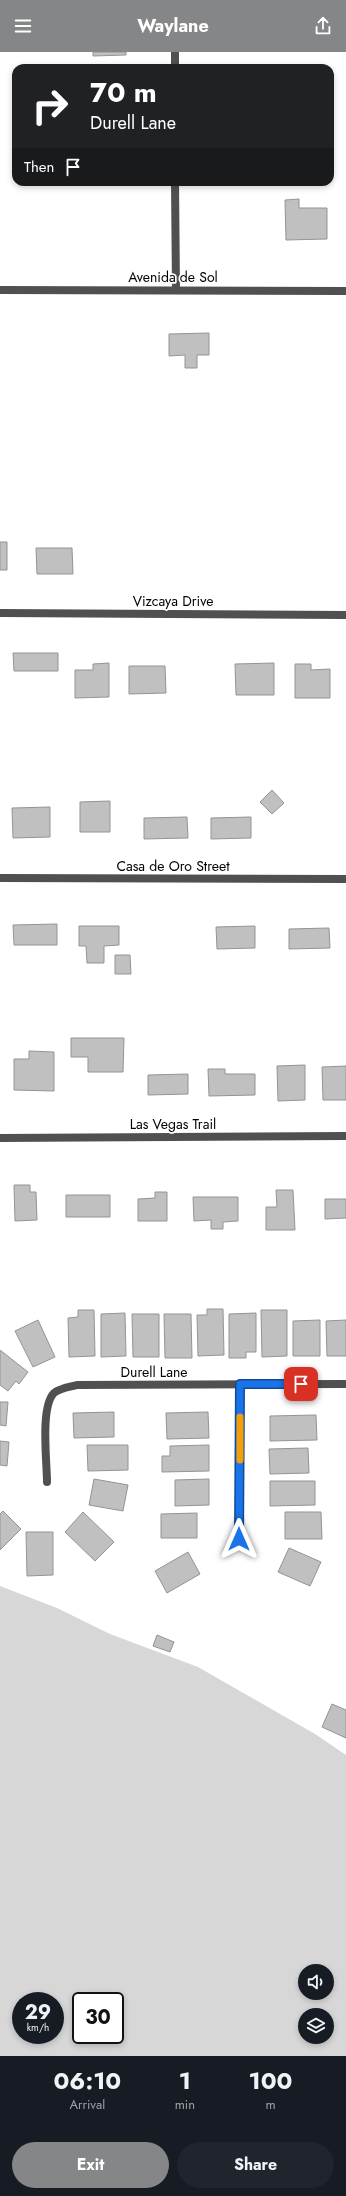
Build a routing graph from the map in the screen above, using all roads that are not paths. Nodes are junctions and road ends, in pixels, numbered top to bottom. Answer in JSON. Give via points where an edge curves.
{"nodes":[{"id":1,"x":175,"y":52,"type":"edge"},
{"id":2,"x":175,"y":64,"type":"edge"},
{"id":3,"x":175,"y":186,"type":"edge"},
{"id":4,"x":0,"y":290,"type":"edge"},
{"id":5,"x":176,"y":290,"type":"junction"},
{"id":6,"x":346,"y":291,"type":"edge"},
{"id":7,"x":0,"y":613,"type":"edge"},
{"id":8,"x":346,"y":615,"type":"edge"},
{"id":9,"x":0,"y":878,"type":"edge"},
{"id":10,"x":346,"y":879,"type":"edge"},
{"id":11,"x":346,"y":1136,"type":"edge"},
{"id":12,"x":0,"y":1138,"type":"edge"},
{"id":13,"x":240,"y":1384,"type":"junction"},
{"id":14,"x":346,"y":1384,"type":"edge"},
{"id":15,"x":47,"y":1482,"type":"dead end"},
{"id":16,"x":239,"y":1539,"type":"dead end"}],
"edges":[{"from":1,"to":2,"type":"street"},
{"from":3,"to":5,"type":"street"},
{"from":4,"to":5,"type":"street","name":"Avenida de Sol"},
{"from":5,"to":6,"type":"street","name":"Avenida de Sol"},
{"from":7,"to":8,"type":"street","name":"Vizcaya Drive"},
{"from":9,"to":10,"type":"street","name":"Casa de Oro Street"},
{"from":11,"to":12,"type":"street","name":"Las Vegas Trail"},
{"from":13,"to":14,"type":"street","name":"Durell Lane"},
{"from":13,"to":15,"type":"street","name":"Durell Lane","via":[[77,1385],[62,1389],[50,1400],[46,1414]]},
{"from":13,"to":16,"type":"street"}]}
